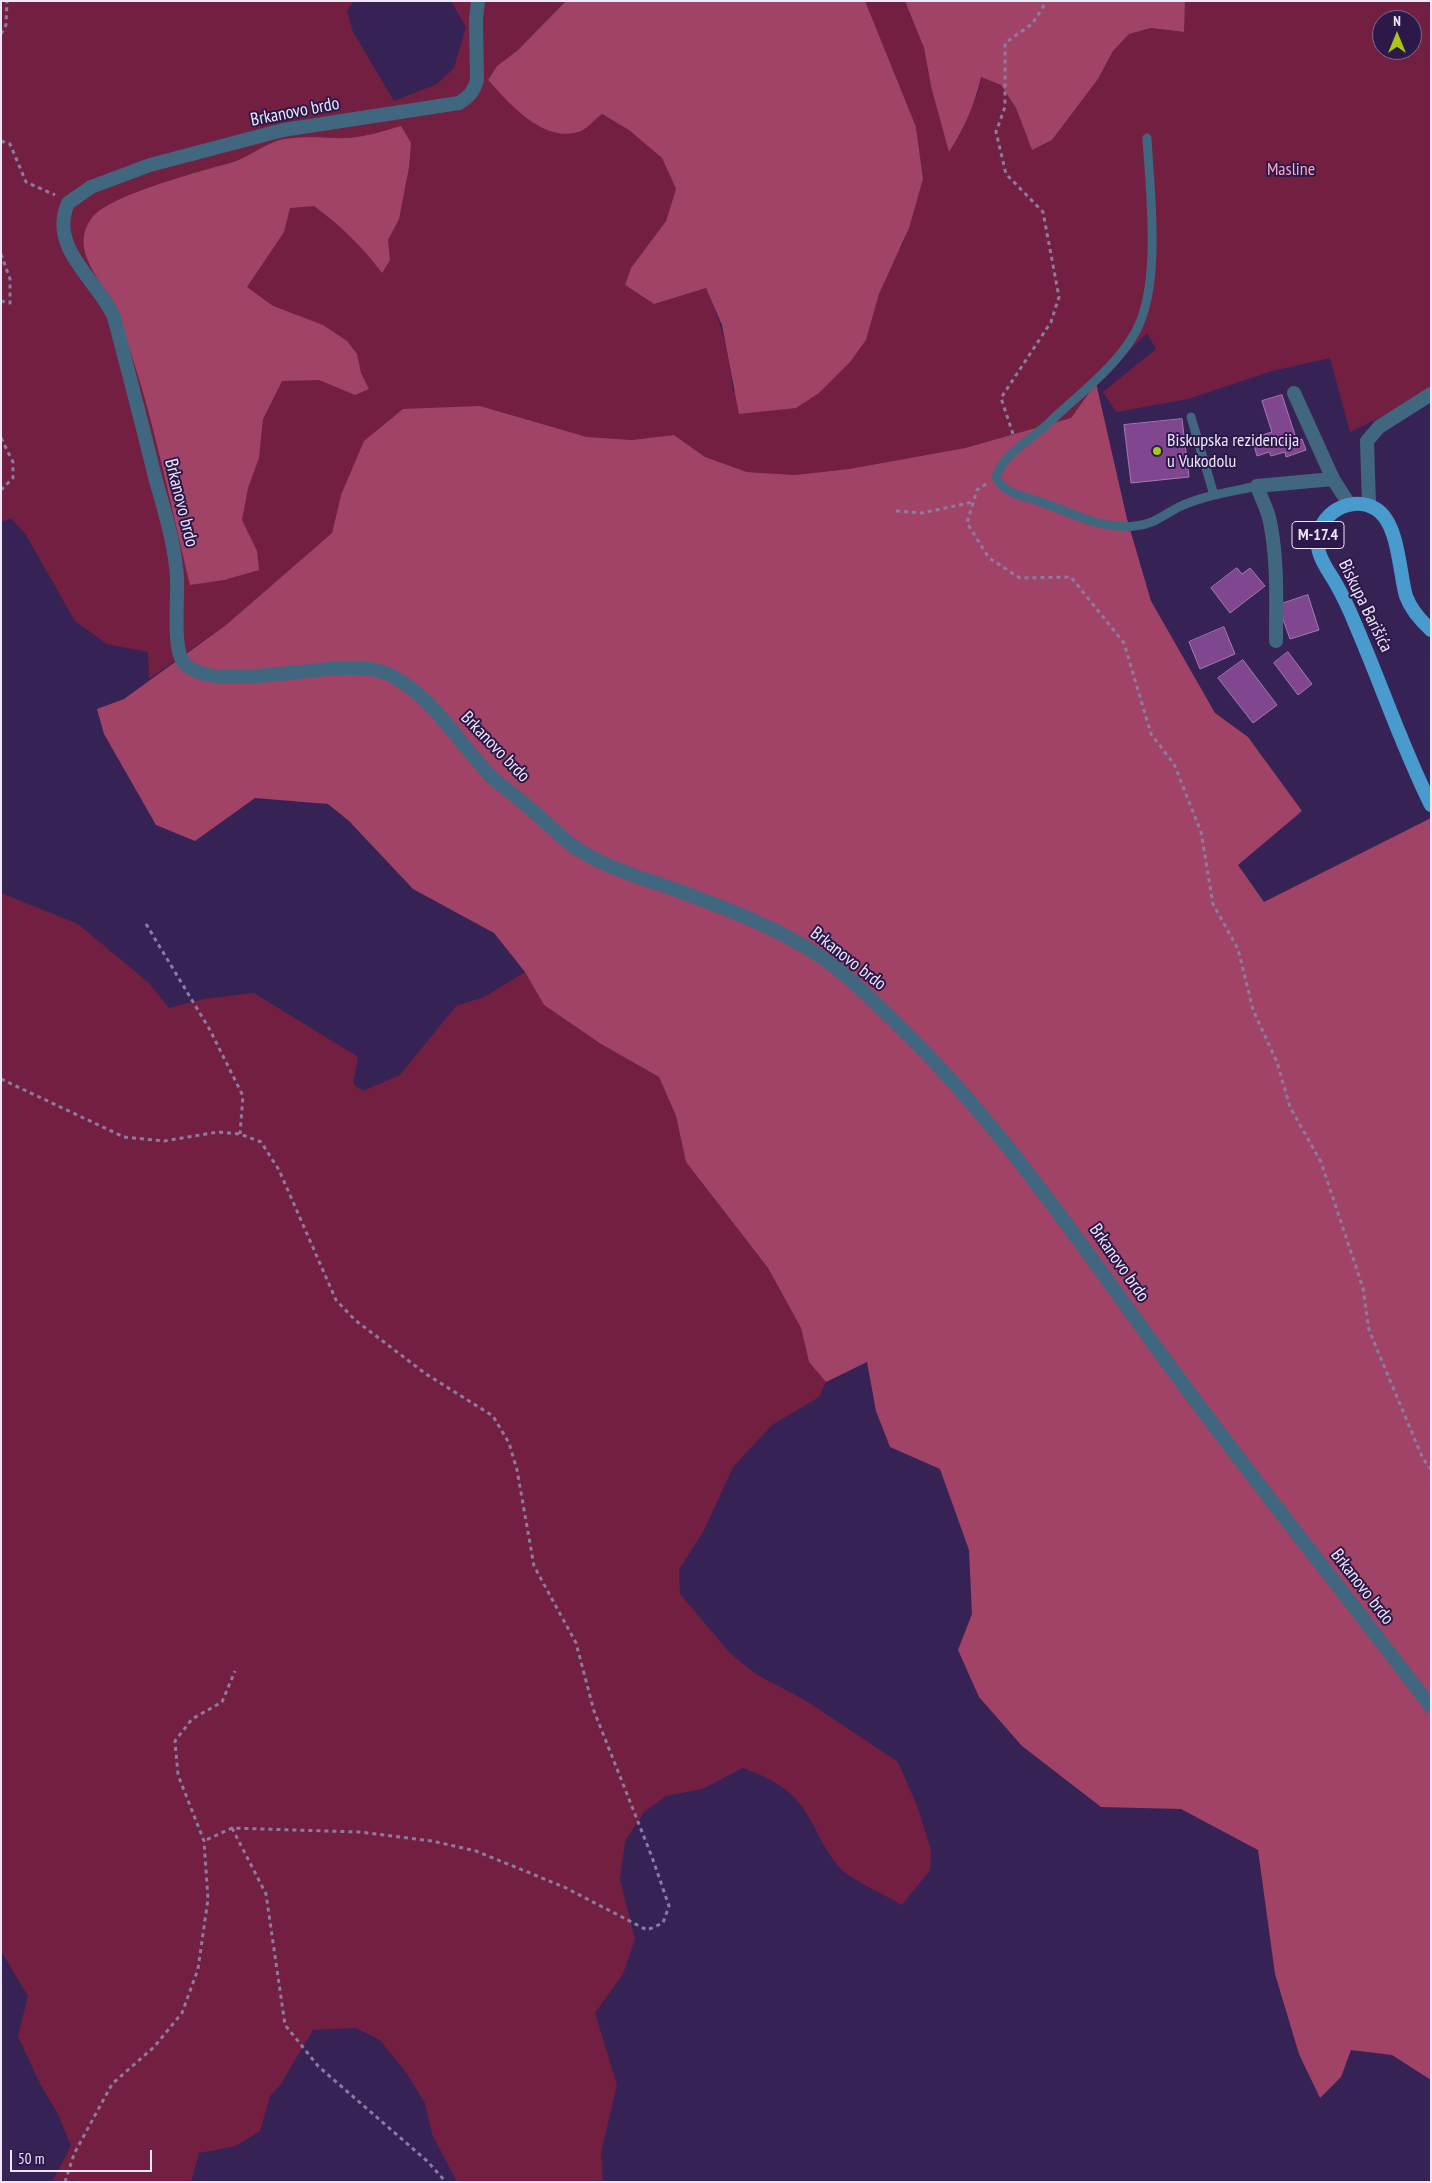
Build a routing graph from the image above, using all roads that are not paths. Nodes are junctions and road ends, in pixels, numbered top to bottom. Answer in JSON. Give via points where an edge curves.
{"nodes":[{"id":1,"x":478,"y":1,"type":"edge"},
{"id":2,"x":1147,"y":138,"type":"dead end"},
{"id":3,"x":1294,"y":393,"type":"dead end"},
{"id":4,"x":1431,"y":394,"type":"edge"},
{"id":5,"x":1190,"y":417,"type":"dead end"},
{"id":6,"x":1333,"y":478,"type":"junction"},
{"id":7,"x":1257,"y":486,"type":"junction"},
{"id":8,"x":1214,"y":495,"type":"junction"},
{"id":9,"x":1349,"y":504,"type":"junction"},
{"id":10,"x":1369,"y":505,"type":"junction"},
{"id":11,"x":1431,"y":630,"type":"edge"},
{"id":12,"x":1276,"y":641,"type":"dead end"},
{"id":13,"x":1431,"y":806,"type":"edge"},
{"id":14,"x":1431,"y":1707,"type":"edge"}],
"edges":[{"from":1,"to":14,"type":"street","name":"Brkanovo brdo","via":[[477,80],[468,98],[459,103],[264,135],[150,165],[92,187],[68,204],[62,224],[69,251],[107,302],[114,317],[172,541],[176,564],[178,648],[182,659],[199,673],[230,678],[335,667],[384,673],[416,694],[495,780],[574,846],[622,872],[728,910],[788,937],[851,980],[937,1064],[1013,1151],[1163,1357]]},
{"from":2,"to":8,"type":"lane","via":[[1151,257],[1148,300],[1143,317],[1119,356],[1046,426],[1004,460],[996,477],[1006,490],[1086,520],[1112,526],[1156,522],[1177,508]]},
{"from":3,"to":6,"type":"street"},
{"from":4,"to":10,"type":"street","via":[[1378,427],[1367,441]]},
{"from":5,"to":8,"type":"lane"},
{"from":6,"to":7,"type":"street"},
{"from":6,"to":9,"type":"street"},
{"from":7,"to":8,"type":"lane"},
{"from":7,"to":12,"type":"street","via":[[1270,520],[1273,539]]},
{"from":9,"to":10,"type":"main road","number":"M-17.4"},
{"from":9,"to":13,"type":"main road","name":"Biskupa Barišića","number":"M-17.4","via":[[1325,519],[1319,530],[1319,551],[1346,604]]},
{"from":10,"to":11,"type":"main road","via":[[1378,510],[1391,528],[1407,598]]}]}
